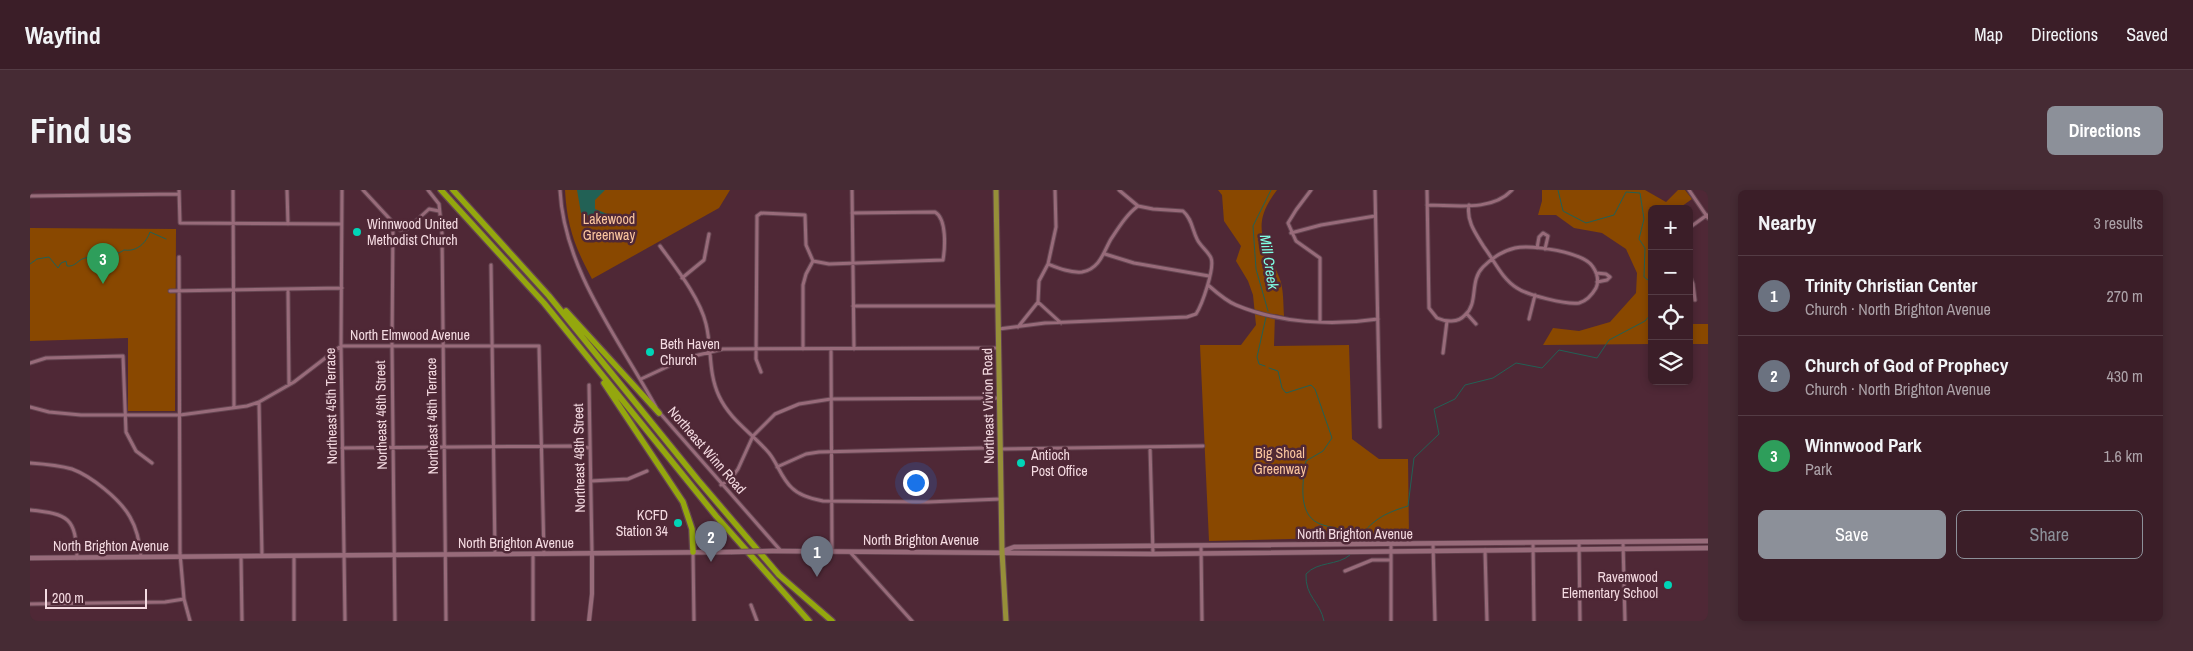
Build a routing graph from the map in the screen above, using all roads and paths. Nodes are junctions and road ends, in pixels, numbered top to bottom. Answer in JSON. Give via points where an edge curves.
{"nodes":[{"id":1,"x":107,"y":190,"type":"edge"},
{"id":2,"x":233,"y":190,"type":"edge"},
{"id":3,"x":287,"y":190,"type":"edge"},
{"id":4,"x":342,"y":190,"type":"edge"},
{"id":5,"x":363,"y":190,"type":"edge"},
{"id":6,"x":428,"y":190,"type":"edge"},
{"id":7,"x":441,"y":190,"type":"edge"},
{"id":8,"x":454,"y":190,"type":"edge"},
{"id":9,"x":560,"y":190,"type":"edge"},
{"id":10,"x":852,"y":190,"type":"edge"},
{"id":11,"x":996,"y":190,"type":"edge"},
{"id":12,"x":1055,"y":190,"type":"edge"},
{"id":13,"x":1119,"y":190,"type":"edge"},
{"id":14,"x":1311,"y":190,"type":"edge"},
{"id":15,"x":1375,"y":190,"type":"edge"},
{"id":16,"x":1427,"y":190,"type":"edge"},
{"id":17,"x":1512,"y":190,"type":"edge"},
{"id":18,"x":1689,"y":190,"type":"edge"},
{"id":19,"x":179,"y":192,"type":"edge"},
{"id":20,"x":107,"y":195,"type":"junction"},
{"id":21,"x":30,"y":196,"type":"edge"},
{"id":22,"x":1427,"y":205,"type":"junction"},
{"id":23,"x":1469,"y":205,"type":"junction"},
{"id":24,"x":1138,"y":206,"type":"junction"},
{"id":25,"x":440,"y":212,"type":"junction"},
{"id":26,"x":752,"y":212,"type":"dead end"},
{"id":27,"x":852,"y":213,"type":"junction"},
{"id":28,"x":757,"y":216,"type":"junction"},
{"id":29,"x":1375,"y":216,"type":"junction"},
{"id":30,"x":1708,"y":216,"type":"edge"},
{"id":31,"x":233,"y":224,"type":"junction"},
{"id":32,"x":288,"y":224,"type":"junction"},
{"id":33,"x":342,"y":224,"type":"junction"},
{"id":34,"x":393,"y":224,"type":"junction"},
{"id":35,"x":1693,"y":225,"type":"edge"},
{"id":36,"x":1291,"y":233,"type":"junction"},
{"id":37,"x":709,"y":234,"type":"dead end"},
{"id":38,"x":660,"y":246,"type":"dead end"},
{"id":39,"x":1537,"y":248,"type":"junction"},
{"id":40,"x":1545,"y":249,"type":"junction"},
{"id":41,"x":1105,"y":254,"type":"junction"},
{"id":42,"x":179,"y":258,"type":"dead end"},
{"id":43,"x":1492,"y":258,"type":"junction"},
{"id":44,"x":813,"y":260,"type":"junction"},
{"id":45,"x":852,"y":264,"type":"junction"},
{"id":46,"x":1048,"y":264,"type":"junction"},
{"id":47,"x":492,"y":265,"type":"dead end"},
{"id":48,"x":1596,"y":273,"type":"junction"},
{"id":49,"x":1209,"y":276,"type":"junction"},
{"id":50,"x":682,"y":278,"type":"junction"},
{"id":51,"x":1597,"y":282,"type":"junction"},
{"id":52,"x":1208,"y":285,"type":"junction"},
{"id":53,"x":342,"y":288,"type":"junction"},
{"id":54,"x":233,"y":290,"type":"junction"},
{"id":55,"x":288,"y":290,"type":"junction"},
{"id":56,"x":170,"y":291,"type":"dead end"},
{"id":57,"x":179,"y":291,"type":"junction"},
{"id":58,"x":1693,"y":291,"type":"edge"},
{"id":59,"x":1535,"y":295,"type":"junction"},
{"id":60,"x":549,"y":296,"type":"junction"},
{"id":61,"x":1695,"y":300,"type":"dead end"},
{"id":62,"x":1038,"y":302,"type":"junction"},
{"id":63,"x":853,"y":306,"type":"junction"},
{"id":64,"x":997,"y":306,"type":"junction"},
{"id":65,"x":1466,"y":314,"type":"junction"},
{"id":66,"x":1378,"y":319,"type":"junction"},
{"id":67,"x":1529,"y":319,"type":"dead end"},
{"id":68,"x":1320,"y":321,"type":"junction"},
{"id":69,"x":1447,"y":321,"type":"junction"},
{"id":70,"x":1061,"y":323,"type":"junction"},
{"id":71,"x":1476,"y":324,"type":"dead end"},
{"id":72,"x":1018,"y":327,"type":"junction"},
{"id":73,"x":998,"y":329,"type":"junction"},
{"id":74,"x":341,"y":346,"type":"junction"},
{"id":75,"x":392,"y":346,"type":"junction"},
{"id":76,"x":442,"y":346,"type":"junction"},
{"id":77,"x":492,"y":346,"type":"junction"},
{"id":78,"x":998,"y":348,"type":"junction"},
{"id":79,"x":757,"y":349,"type":"junction"},
{"id":80,"x":803,"y":349,"type":"junction"},
{"id":81,"x":831,"y":349,"type":"junction"},
{"id":82,"x":854,"y":349,"type":"junction"},
{"id":83,"x":711,"y":351,"type":"junction"},
{"id":84,"x":1443,"y":353,"type":"dead end"},
{"id":85,"x":591,"y":362,"type":"junction"},
{"id":86,"x":30,"y":363,"type":"edge"},
{"id":87,"x":761,"y":372,"type":"dead end"},
{"id":88,"x":641,"y":379,"type":"junction"},
{"id":89,"x":289,"y":385,"type":"junction"},
{"id":90,"x":589,"y":385,"type":"dead end"},
{"id":91,"x":1000,"y":398,"type":"junction"},
{"id":92,"x":831,"y":399,"type":"junction"},
{"id":93,"x":259,"y":402,"type":"junction"},
{"id":94,"x":30,"y":407,"type":"edge"},
{"id":95,"x":234,"y":408,"type":"junction"},
{"id":96,"x":659,"y":413,"type":"junction"},
{"id":97,"x":180,"y":415,"type":"junction"},
{"id":98,"x":125,"y":416,"type":"junction"},
{"id":99,"x":1380,"y":427,"type":"dead end"},
{"id":100,"x":753,"y":436,"type":"junction"},
{"id":101,"x":542,"y":446,"type":"junction"},
{"id":102,"x":1204,"y":446,"type":"dead end"},
{"id":103,"x":444,"y":447,"type":"junction"},
{"id":104,"x":494,"y":447,"type":"junction"},
{"id":105,"x":1150,"y":447,"type":"junction"},
{"id":106,"x":342,"y":448,"type":"junction"},
{"id":107,"x":393,"y":448,"type":"junction"},
{"id":108,"x":590,"y":448,"type":"junction"},
{"id":109,"x":985,"y":448,"type":"dead end"},
{"id":110,"x":1001,"y":449,"type":"junction"},
{"id":111,"x":831,"y":451,"type":"junction"},
{"id":112,"x":30,"y":463,"type":"edge"},
{"id":113,"x":152,"y":463,"type":"dead end"},
{"id":114,"x":777,"y":467,"type":"junction"},
{"id":115,"x":647,"y":472,"type":"dead end"},
{"id":116,"x":591,"y":481,"type":"junction"},
{"id":117,"x":721,"y":485,"type":"junction"},
{"id":118,"x":1001,"y":499,"type":"junction"},
{"id":119,"x":831,"y":501,"type":"junction"},
{"id":120,"x":30,"y":510,"type":"edge"},
{"id":121,"x":1708,"y":541,"type":"edge"},
{"id":122,"x":1579,"y":542,"type":"junction"},
{"id":123,"x":1623,"y":542,"type":"junction"},
{"id":124,"x":1533,"y":543,"type":"junction"},
{"id":125,"x":1433,"y":544,"type":"junction"},
{"id":126,"x":1391,"y":545,"type":"junction"},
{"id":127,"x":1202,"y":546,"type":"junction"},
{"id":128,"x":1153,"y":547,"type":"junction"},
{"id":129,"x":1708,"y":548,"type":"edge"},
{"id":130,"x":1533,"y":549,"type":"junction"},
{"id":131,"x":1578,"y":549,"type":"junction"},
{"id":132,"x":1623,"y":549,"type":"junction"},
{"id":133,"x":1485,"y":550,"type":"junction"},
{"id":134,"x":781,"y":551,"type":"junction"},
{"id":135,"x":1434,"y":551,"type":"junction"},
{"id":136,"x":693,"y":552,"type":"junction"},
{"id":137,"x":832,"y":552,"type":"junction"},
{"id":138,"x":849,"y":552,"type":"junction"},
{"id":139,"x":1002,"y":552,"type":"junction"},
{"id":140,"x":1391,"y":553,"type":"junction"},
{"id":141,"x":495,"y":554,"type":"junction"},
{"id":142,"x":533,"y":554,"type":"junction"},
{"id":143,"x":544,"y":554,"type":"junction"},
{"id":144,"x":592,"y":554,"type":"junction"},
{"id":145,"x":1153,"y":554,"type":"junction"},
{"id":146,"x":1202,"y":554,"type":"junction"},
{"id":147,"x":294,"y":555,"type":"junction"},
{"id":148,"x":344,"y":555,"type":"junction"},
{"id":149,"x":393,"y":555,"type":"junction"},
{"id":150,"x":445,"y":555,"type":"junction"},
{"id":151,"x":241,"y":556,"type":"junction"},
{"id":152,"x":262,"y":556,"type":"junction"},
{"id":153,"x":141,"y":557,"type":"junction"},
{"id":154,"x":180,"y":557,"type":"junction"},
{"id":155,"x":30,"y":558,"type":"edge"},
{"id":156,"x":77,"y":558,"type":"junction"},
{"id":157,"x":1391,"y":560,"type":"junction"},
{"id":158,"x":1345,"y":571,"type":"dead end"},
{"id":159,"x":184,"y":599,"type":"junction"},
{"id":160,"x":30,"y":604,"type":"edge"},
{"id":161,"x":751,"y":605,"type":"dead end"},
{"id":162,"x":190,"y":621,"type":"edge"},
{"id":163,"x":242,"y":621,"type":"edge"},
{"id":164,"x":294,"y":621,"type":"edge"},
{"id":165,"x":345,"y":621,"type":"edge"},
{"id":166,"x":395,"y":621,"type":"edge"},
{"id":167,"x":446,"y":621,"type":"edge"},
{"id":168,"x":533,"y":621,"type":"edge"},
{"id":169,"x":589,"y":621,"type":"edge"},
{"id":170,"x":694,"y":621,"type":"edge"},
{"id":171,"x":756,"y":621,"type":"edge"},
{"id":172,"x":809,"y":621,"type":"edge"},
{"id":173,"x":832,"y":621,"type":"edge"},
{"id":174,"x":912,"y":621,"type":"edge"},
{"id":175,"x":1006,"y":621,"type":"edge"},
{"id":176,"x":1202,"y":621,"type":"edge"},
{"id":177,"x":1391,"y":621,"type":"edge"},
{"id":178,"x":1435,"y":621,"type":"edge"},
{"id":179,"x":1487,"y":621,"type":"edge"},
{"id":180,"x":1534,"y":621,"type":"edge"},
{"id":181,"x":1580,"y":621,"type":"edge"},
{"id":182,"x":1625,"y":621,"type":"edge"}],
"edges":[{"from":1,"to":20,"type":"street"},
{"from":2,"to":31,"type":"street"},
{"from":3,"to":32,"type":"street"},
{"from":4,"to":33,"type":"street","name":"Northeast 45th Terrace"},
{"from":5,"to":34,"type":"street"},
{"from":6,"to":25,"type":"street","via":[[438,201]]},
{"from":7,"to":85,"type":"highway","via":[[544,303]]},
{"from":8,"to":60,"type":"highway"},
{"from":9,"to":88,"type":"street","name":"Northeast Winn Road","via":[[571,247],[600,310]]},
{"from":10,"to":27,"type":"street"},
{"from":11,"to":64,"type":"main road","name":"Northeast Vivion Road"},
{"from":12,"to":46,"type":"street","via":[[1056,226]]},
{"from":13,"to":24,"type":"street"},
{"from":14,"to":36,"type":"street","via":[[1288,224]]},
{"from":15,"to":29,"type":"street"},
{"from":16,"to":22,"type":"street"},
{"from":17,"to":23,"type":"street","via":[[1494,202]]},
{"from":18,"to":30,"type":"street"},
{"from":19,"to":20,"type":"street"},
{"from":19,"to":31,"type":"street","via":[[180,223]]},
{"from":20,"to":21,"type":"street"},
{"from":22,"to":23,"type":"street"},
{"from":22,"to":69,"type":"street","via":[[1429,308],[1437,318]]},
{"from":23,"to":43,"type":"street","via":[[1473,229]]},
{"from":24,"to":41,"type":"street","via":[[1111,239]]},
{"from":24,"to":49,"type":"street","via":[[1183,211],[1196,238],[1211,257]]},
{"from":25,"to":34,"type":"street","via":[[429,209],[404,230]]},
{"from":25,"to":76,"type":"street","name":"Northeast 46th Terrace"},
{"from":26,"to":28,"type":"street"},
{"from":27,"to":45,"type":"street"},
{"from":27,"to":45,"type":"street","via":[[935,212],[942,222],[944,262]]},
{"from":28,"to":44,"type":"street","via":[[761,213],[805,215],[806,245]]},
{"from":28,"to":79,"type":"street"},
{"from":29,"to":36,"type":"street"},
{"from":29,"to":66,"type":"street"},
{"from":30,"to":35,"type":"street"},
{"from":31,"to":32,"type":"street"},
{"from":31,"to":54,"type":"street"},
{"from":32,"to":33,"type":"street"},
{"from":33,"to":53,"type":"street","name":"Northeast 45th Terrace"},
{"from":34,"to":75,"type":"street","name":"Northeast 46th Street"},
{"from":36,"to":68,"type":"street","via":[[1300,245],[1320,258]]},
{"from":37,"to":50,"type":"street","via":[[704,260]]},
{"from":38,"to":50,"type":"street"},
{"from":39,"to":40,"type":"street"},
{"from":39,"to":40,"type":"street","via":[[1539,237],[1544,233],[1548,236]]},
{"from":39,"to":43,"type":"street","via":[[1516,248]]},
{"from":40,"to":48,"type":"street","via":[[1585,258]]},
{"from":41,"to":46,"type":"street","via":[[1082,272]]},
{"from":41,"to":49,"type":"street","via":[[1134,263]]},
{"from":42,"to":57,"type":"street"},
{"from":43,"to":59,"type":"street","via":[[1510,283]]},
{"from":43,"to":65,"type":"street","via":[[1478,274],[1473,302]]},
{"from":44,"to":45,"type":"street","via":[[825,264]]},
{"from":44,"to":80,"type":"street","via":[[803,286]]},
{"from":45,"to":63,"type":"street"},
{"from":46,"to":62,"type":"street","via":[[1038,281]]},
{"from":47,"to":77,"type":"street"},
{"from":48,"to":51,"type":"street"},
{"from":48,"to":51,"type":"street","via":[[1610,277]]},
{"from":49,"to":52,"type":"street"},
{"from":50,"to":83,"type":"street","via":[[704,316]]},
{"from":51,"to":59,"type":"street","via":[[1593,293],[1580,302]]},
{"from":52,"to":68,"type":"street","via":[[1243,308],[1288,320]]},
{"from":52,"to":70,"type":"street","via":[[1198,310],[1190,317]]},
{"from":53,"to":55,"type":"street"},
{"from":53,"to":74,"type":"street","name":"Northeast 45th Terrace"},
{"from":54,"to":55,"type":"street"},
{"from":54,"to":57,"type":"street"},
{"from":54,"to":95,"type":"street"},
{"from":55,"to":89,"type":"street"},
{"from":56,"to":57,"type":"street"},
{"from":57,"to":97,"type":"street"},
{"from":58,"to":61,"type":"street"},
{"from":59,"to":67,"type":"street"},
{"from":60,"to":96,"type":"highway","via":[[561,305]]},
{"from":60,"to":173,"type":"highway","via":[[779,575]]},
{"from":62,"to":70,"type":"street"},
{"from":62,"to":72,"type":"street"},
{"from":63,"to":64,"type":"street"},
{"from":63,"to":82,"type":"street"},
{"from":64,"to":73,"type":"main road","name":"Northeast Vivion Road"},
{"from":65,"to":69,"type":"street","via":[[1460,319]]},
{"from":65,"to":71,"type":"street"},
{"from":66,"to":68,"type":"street"},
{"from":66,"to":99,"type":"street"},
{"from":69,"to":84,"type":"street"},
{"from":70,"to":72,"type":"street"},
{"from":72,"to":73,"type":"street"},
{"from":73,"to":78,"type":"main road","name":"Northeast Vivion Road"},
{"from":74,"to":75,"type":"street","name":"North Elmwood Avenue"},
{"from":74,"to":89,"type":"street","name":"North Elmwood Avenue"},
{"from":74,"to":106,"type":"street","name":"Northeast 45th Terrace"},
{"from":75,"to":76,"type":"street","name":"North Elmwood Avenue"},
{"from":75,"to":107,"type":"street","name":"Northeast 46th Street"},
{"from":76,"to":77,"type":"street","name":"North Elmwood Avenue"},
{"from":76,"to":103,"type":"street","name":"Northeast 46th Terrace"},
{"from":77,"to":101,"type":"street","name":"North Elmwood Avenue","via":[[539,346]]},
{"from":77,"to":104,"type":"street"},
{"from":78,"to":82,"type":"street"},
{"from":78,"to":91,"type":"main road","name":"Northeast Vivion Road"},
{"from":79,"to":80,"type":"street"},
{"from":79,"to":83,"type":"street"},
{"from":79,"to":87,"type":"street","via":[[756,359]]},
{"from":80,"to":81,"type":"street"},
{"from":81,"to":82,"type":"street"},
{"from":81,"to":92,"type":"street"},
{"from":83,"to":88,"type":"street","via":[[686,358]]},
{"from":83,"to":100,"type":"street","via":[[718,395],[731,416]]},
{"from":85,"to":136,"type":"highway","via":[[682,502],[692,529]]},
{"from":85,"to":172,"type":"highway","via":[[716,516]]},
{"from":86,"to":98,"type":"street","via":[[46,358],[123,356]]},
{"from":88,"to":96,"type":"street","name":"Northeast Winn Road"},
{"from":89,"to":93,"type":"street","name":"North Elmwood Avenue"},
{"from":90,"to":108,"type":"street","name":"Northeast 48th Street"},
{"from":91,"to":92,"type":"street"},
{"from":91,"to":110,"type":"main road","name":"Northeast Vivion Road"},
{"from":92,"to":100,"type":"street","via":[[785,409]]},
{"from":92,"to":111,"type":"street"},
{"from":93,"to":95,"type":"street","name":"North Elmwood Avenue"},
{"from":93,"to":152,"type":"street"},
{"from":94,"to":98,"type":"street","name":"North Elmwood Avenue","via":[[65,414]]},
{"from":95,"to":97,"type":"street","name":"North Elmwood Avenue"},
{"from":96,"to":117,"type":"street","name":"Northeast Winn Road"},
{"from":97,"to":98,"type":"street","name":"North Elmwood Avenue"},
{"from":97,"to":154,"type":"street"},
{"from":98,"to":113,"type":"street","via":[[129,441]]},
{"from":100,"to":114,"type":"street"},
{"from":100,"to":117,"type":"street","via":[[738,469]]},
{"from":101,"to":104,"type":"street"},
{"from":101,"to":108,"type":"street"},
{"from":101,"to":143,"type":"street"},
{"from":102,"to":105,"type":"street"},
{"from":103,"to":104,"type":"street"},
{"from":103,"to":107,"type":"street"},
{"from":103,"to":150,"type":"street","name":"Northeast 46th Terrace"},
{"from":104,"to":141,"type":"street"},
{"from":105,"to":110,"type":"street"},
{"from":105,"to":128,"type":"street"},
{"from":106,"to":107,"type":"street"},
{"from":106,"to":148,"type":"street","name":"Northeast 45th Terrace"},
{"from":107,"to":149,"type":"street","name":"Northeast 46th Street"},
{"from":108,"to":116,"type":"street","name":"Northeast 48th Street"},
{"from":109,"to":111,"type":"street"},
{"from":110,"to":118,"type":"main road","name":"Northeast Vivion Road"},
{"from":111,"to":114,"type":"street","via":[[810,453]]},
{"from":111,"to":119,"type":"street"},
{"from":112,"to":153,"type":"street","via":[[70,469],[97,483],[130,516],[140,543]]},
{"from":114,"to":119,"type":"street","via":[[796,491],[813,499]]},
{"from":115,"to":116,"type":"street","via":[[628,479]]},
{"from":116,"to":144,"type":"street","name":"Northeast 48th Street"},
{"from":117,"to":134,"type":"street","name":"Northeast Winn Road"},
{"from":118,"to":119,"type":"street"},
{"from":118,"to":139,"type":"main road","name":"Northeast Vivion Road"},
{"from":119,"to":137,"type":"street"},
{"from":120,"to":156,"type":"street","via":[[56,513],[69,522],[75,533]]},
{"from":121,"to":123,"type":"main road","name":"North Brighton Avenue"},
{"from":122,"to":123,"type":"main road","name":"North Brighton Avenue"},
{"from":122,"to":124,"type":"main road","name":"North Brighton Avenue"},
{"from":122,"to":131,"type":"street"},
{"from":123,"to":132,"type":"street"},
{"from":124,"to":125,"type":"main road","name":"North Brighton Avenue"},
{"from":124,"to":130,"type":"street"},
{"from":125,"to":126,"type":"main road","name":"North Brighton Avenue"},
{"from":125,"to":135,"type":"street"},
{"from":126,"to":127,"type":"main road","name":"North Brighton Avenue"},
{"from":126,"to":140,"type":"street"},
{"from":127,"to":128,"type":"main road","name":"North Brighton Avenue"},
{"from":127,"to":146,"type":"street"},
{"from":128,"to":139,"type":"main road","name":"North Brighton Avenue","via":[[1014,547]]},
{"from":128,"to":145,"type":"street"},
{"from":129,"to":132,"type":"main road","name":"North Brighton Avenue"},
{"from":130,"to":131,"type":"main road","name":"North Brighton Avenue"},
{"from":130,"to":133,"type":"main road","name":"North Brighton Avenue"},
{"from":130,"to":180,"type":"street"},
{"from":131,"to":132,"type":"main road","name":"North Brighton Avenue"},
{"from":131,"to":181,"type":"street"},
{"from":132,"to":182,"type":"street"},
{"from":133,"to":135,"type":"main road","name":"North Brighton Avenue"},
{"from":133,"to":179,"type":"street"},
{"from":134,"to":136,"type":"main road","name":"North Brighton Avenue","bridge":true},
{"from":134,"to":137,"type":"main road","name":"North Brighton Avenue"},
{"from":135,"to":140,"type":"main road","name":"North Brighton Avenue"},
{"from":135,"to":178,"type":"street"},
{"from":136,"to":144,"type":"main road","name":"North Brighton Avenue"},
{"from":136,"to":170,"type":"street"},
{"from":137,"to":138,"type":"main road","name":"North Brighton Avenue"},
{"from":138,"to":139,"type":"main road","name":"North Brighton Avenue"},
{"from":138,"to":174,"type":"street"},
{"from":139,"to":145,"type":"main road","name":"North Brighton Avenue"},
{"from":139,"to":175,"type":"main road","name":"Northeast Vivion Road"},
{"from":140,"to":146,"type":"main road","name":"North Brighton Avenue"},
{"from":140,"to":157,"type":"street"},
{"from":141,"to":142,"type":"main road","name":"North Brighton Avenue"},
{"from":141,"to":150,"type":"main road","name":"North Brighton Avenue"},
{"from":142,"to":143,"type":"main road","name":"North Brighton Avenue"},
{"from":142,"to":168,"type":"street"},
{"from":143,"to":144,"type":"main road","name":"North Brighton Avenue"},
{"from":144,"to":169,"type":"street","name":"Northeast 48th Street"},
{"from":145,"to":146,"type":"main road","name":"North Brighton Avenue"},
{"from":146,"to":176,"type":"street"},
{"from":147,"to":148,"type":"main road","name":"North Brighton Avenue"},
{"from":147,"to":152,"type":"main road","name":"North Brighton Avenue"},
{"from":147,"to":164,"type":"street"},
{"from":148,"to":149,"type":"main road","name":"North Brighton Avenue"},
{"from":148,"to":165,"type":"street","name":"Northeast 45th Terrace"},
{"from":149,"to":150,"type":"main road","name":"North Brighton Avenue"},
{"from":149,"to":166,"type":"street","name":"Northeast 46th Street"},
{"from":150,"to":167,"type":"street","name":"Northeast 46th Terrace"},
{"from":151,"to":152,"type":"main road","name":"North Brighton Avenue"},
{"from":151,"to":154,"type":"main road","name":"North Brighton Avenue"},
{"from":151,"to":163,"type":"street"},
{"from":153,"to":154,"type":"main road","name":"North Brighton Avenue"},
{"from":153,"to":156,"type":"main road","name":"North Brighton Avenue"},
{"from":154,"to":159,"type":"street"},
{"from":155,"to":156,"type":"main road","name":"North Brighton Avenue"},
{"from":157,"to":158,"type":"street","via":[[1372,560]]},
{"from":157,"to":177,"type":"street"},
{"from":159,"to":160,"type":"street"},
{"from":159,"to":162,"type":"street"},
{"from":161,"to":171,"type":"street"}]}
